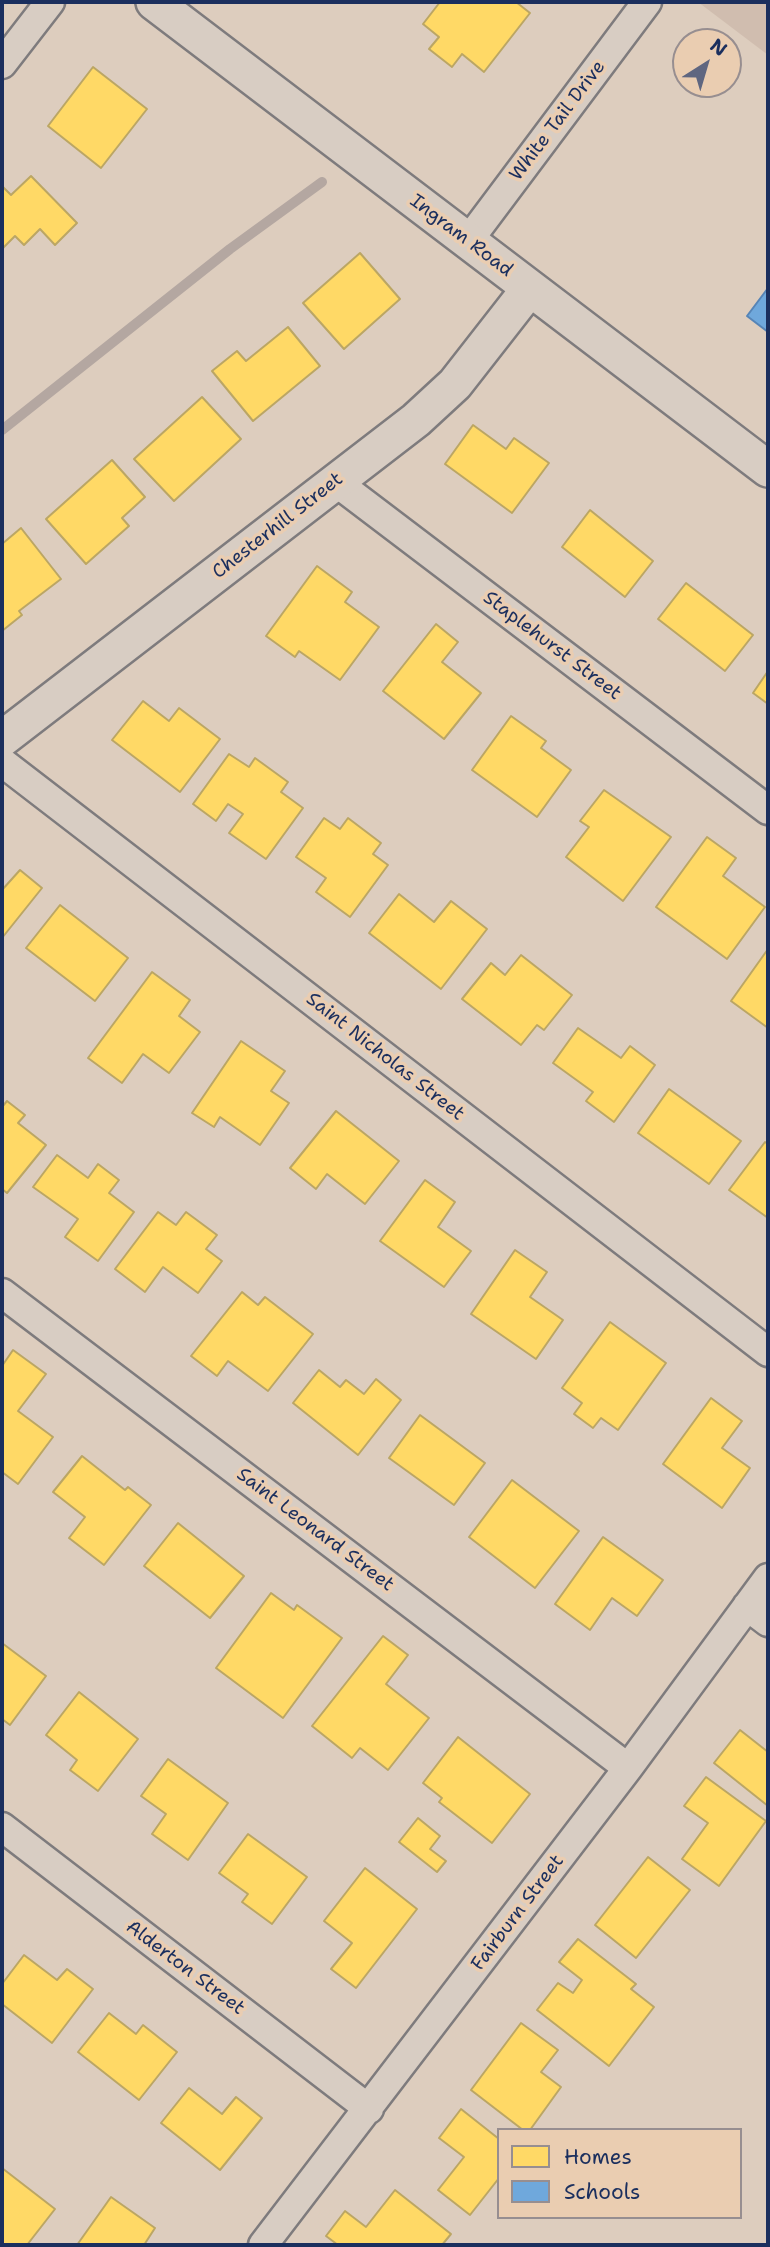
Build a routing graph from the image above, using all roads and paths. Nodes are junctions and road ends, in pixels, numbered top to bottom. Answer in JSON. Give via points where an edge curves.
{"nodes":[{"id":1,"x":50,"y":2,"type":"edge"},
{"id":2,"x":154,"y":2,"type":"edge"},
{"id":3,"x":635,"y":6,"type":"edge"},
{"id":4,"x":2,"y":64,"type":"edge"},
{"id":5,"x":468,"y":241,"type":"junction"},
{"id":6,"x":530,"y":288,"type":"junction"},
{"id":7,"x":768,"y":469,"type":"edge"},
{"id":8,"x":336,"y":482,"type":"junction"},
{"id":9,"x":2,"y":739,"type":"edge"},
{"id":10,"x":2,"y":762,"type":"edge"},
{"id":11,"x":768,"y":810,"type":"edge"},
{"id":12,"x":2,"y":1293,"type":"edge"},
{"id":13,"x":768,"y":1352,"type":"edge"},
{"id":14,"x":768,"y":1578,"type":"edge"},
{"id":15,"x":757,"y":1614,"type":"edge"},
{"id":16,"x":628,"y":1768,"type":"junction"},
{"id":17,"x":2,"y":1828,"type":"edge"},
{"id":18,"x":369,"y":2109,"type":"junction"},
{"id":19,"x":263,"y":2245,"type":"edge"}],
"edges":[{"from":1,"to":4,"type":"street"},
{"from":2,"to":5,"type":"street","name":"Ingram Road"},
{"from":3,"to":5,"type":"street","name":"White Tail Drive"},
{"from":5,"to":6,"type":"street","name":"Ingram Road"},
{"from":6,"to":7,"type":"street","name":"Ingram Road"},
{"from":6,"to":8,"type":"street","name":"Chesterhill Street","via":[[455,384],[416,421]]},
{"from":8,"to":9,"type":"street","name":"Chesterhill Street"},
{"from":8,"to":11,"type":"street","name":"Staplehurst Street"},
{"from":10,"to":13,"type":"street","name":"Saint Nicholas Street"},
{"from":12,"to":16,"type":"street","name":"Saint Leonard Street"},
{"from":14,"to":15,"type":"street","name":"Fairburn Street"},
{"from":15,"to":16,"type":"street","name":"Fairburn Street"},
{"from":16,"to":18,"type":"street","name":"Fairburn Street"},
{"from":17,"to":18,"type":"street","name":"Alderton Street"},
{"from":18,"to":19,"type":"street","name":"Fairburn Street"}]}
